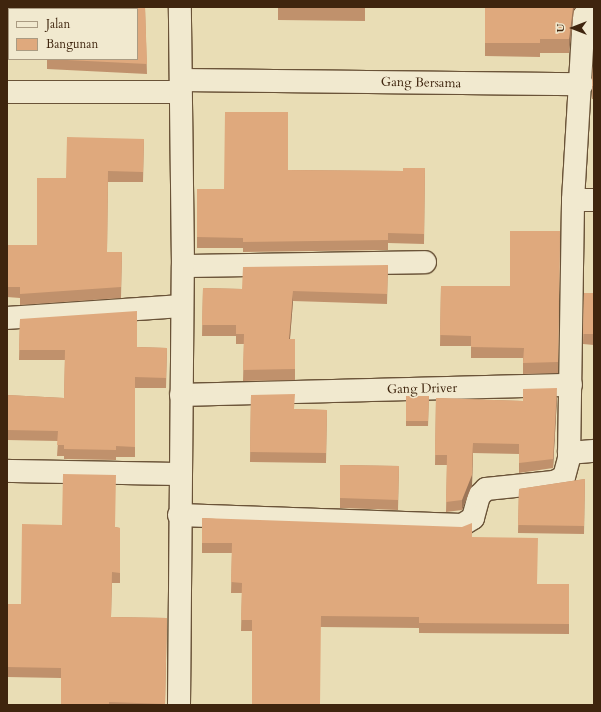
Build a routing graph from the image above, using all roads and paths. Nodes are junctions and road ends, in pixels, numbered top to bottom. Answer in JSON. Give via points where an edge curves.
{"nodes":[{"id":1,"x":180,"y":7,"type":"edge"},
{"id":2,"x":594,"y":16,"type":"edge"},
{"id":3,"x":582,"y":84,"type":"junction"},
{"id":4,"x":181,"y":86,"type":"junction"},
{"id":5,"x":7,"y":92,"type":"edge"},
{"id":6,"x":584,"y":200,"type":"edge"},
{"id":7,"x":426,"y":262,"type":"dead end"},
{"id":8,"x":183,"y":266,"type":"junction"},
{"id":9,"x":182,"y":306,"type":"junction"},
{"id":10,"x":7,"y":318,"type":"edge"},
{"id":11,"x":571,"y":385,"type":"junction"},
{"id":12,"x":181,"y":395,"type":"junction"},
{"id":13,"x":594,"y":451,"type":"edge"},
{"id":14,"x":569,"y":453,"type":"junction"},
{"id":15,"x":7,"y":471,"type":"edge"},
{"id":16,"x":180,"y":474,"type":"junction"},
{"id":17,"x":178,"y":515,"type":"junction"},
{"id":18,"x":178,"y":705,"type":"edge"}],
"edges":[{"from":1,"to":4,"type":"street"},
{"from":2,"to":3,"type":"street","via":[[584,16]]},
{"from":3,"to":4,"type":"street","name":"Gang Bersama"},
{"from":3,"to":6,"type":"street"},
{"from":4,"to":5,"type":"street","name":"Gang Bersama"},
{"from":4,"to":8,"type":"street"},
{"from":6,"to":11,"type":"street"},
{"from":7,"to":8,"type":"street"},
{"from":8,"to":9,"type":"street"},
{"from":9,"to":10,"type":"street"},
{"from":9,"to":12,"type":"street"},
{"from":11,"to":12,"type":"street","name":"Gang Driver"},
{"from":11,"to":14,"type":"street"},
{"from":12,"to":16,"type":"street"},
{"from":13,"to":14,"type":"street"},
{"from":14,"to":17,"type":"street","via":[[560,481],[486,489],[479,496],[471,520],[462,525]]},
{"from":15,"to":16,"type":"street"},
{"from":16,"to":17,"type":"street"},
{"from":17,"to":18,"type":"street"}]}
